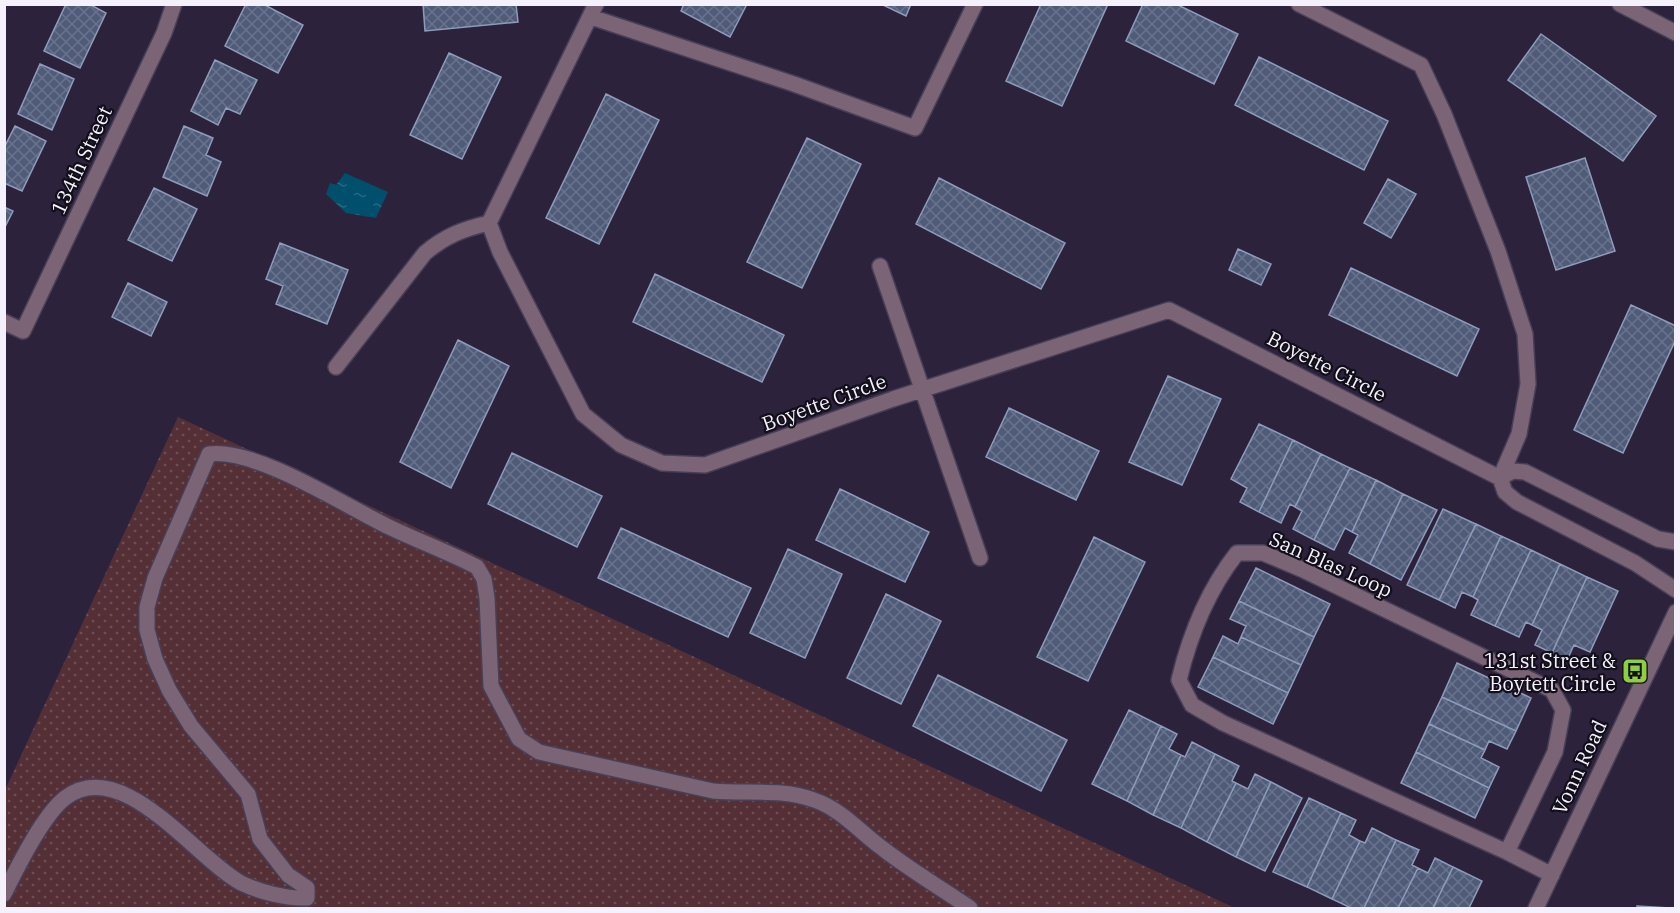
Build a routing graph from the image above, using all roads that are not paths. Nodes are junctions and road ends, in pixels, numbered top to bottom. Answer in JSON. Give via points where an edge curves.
{"nodes":[{"id":1,"x":174,"y":4,"type":"edge"},
{"id":2,"x":975,"y":4,"type":"edge"},
{"id":3,"x":1299,"y":4,"type":"edge"},
{"id":4,"x":1620,"y":4,"type":"edge"},
{"id":5,"x":593,"y":11,"type":"edge"},
{"id":6,"x":1676,"y":33,"type":"edge"},
{"id":7,"x":489,"y":223,"type":"junction"},
{"id":8,"x":880,"y":266,"type":"dead end"},
{"id":9,"x":4,"y":322,"type":"edge"},
{"id":10,"x":336,"y":367,"type":"dead end"},
{"id":11,"x":921,"y":390,"type":"junction"},
{"id":12,"x":1500,"y":478,"type":"junction"},
{"id":13,"x":1676,"y":542,"type":"edge"},
{"id":14,"x":980,"y":558,"type":"dead end"},
{"id":15,"x":1676,"y":590,"type":"edge"},
{"id":16,"x":1676,"y":612,"type":"edge"},
{"id":17,"x":1507,"y":852,"type":"junction"},
{"id":18,"x":1552,"y":875,"type":"junction"},
{"id":19,"x":4,"y":894,"type":"edge"},
{"id":20,"x":970,"y":909,"type":"edge"},
{"id":21,"x":1536,"y":909,"type":"edge"}],
"edges":[{"from":1,"to":9,"type":"street","name":"134th Street","via":[[164,33],[23,331]]},
{"from":2,"to":5,"type":"street","via":[[915,128]]},
{"from":3,"to":12,"type":"street","via":[[1421,65],[1444,114],[1498,251],[1525,334],[1528,384],[1519,435]]},
{"from":4,"to":6,"type":"street"},
{"from":5,"to":7,"type":"street"},
{"from":7,"to":10,"type":"street","via":[[443,238],[425,253]]},
{"from":7,"to":11,"type":"street","name":"Boyette Circle","via":[[583,414],[621,445],[662,463],[705,465]]},
{"from":8,"to":11,"type":"street"},
{"from":11,"to":12,"type":"street","name":"Boyette Circle","via":[[1169,310]]},
{"from":11,"to":14,"type":"street"},
{"from":12,"to":13,"type":"street","via":[[1513,471],[1525,472],[1658,539]]},
{"from":12,"to":15,"type":"street","name":"Boyette Circle","via":[[1505,492],[1517,502],[1635,563]]},
{"from":16,"to":18,"type":"street","name":"Vonn Road"},
{"from":17,"to":17,"type":"street","name":"San Blas Loop","via":[[1223,723],[1192,705],[1179,680],[1189,640],[1221,573],[1237,553],[1273,557],[1552,690],[1563,710],[1555,752]]},
{"from":17,"to":18,"type":"street","name":"San Blas Loop"},
{"from":18,"to":21,"type":"street","name":"Vonn Road"},
{"from":19,"to":20,"type":"street","via":[[50,812],[67,796],[98,785],[126,792],[241,883],[292,899],[307,898],[307,888],[288,875],[260,839],[248,794],[191,726],[169,690],[147,630],[147,607],[159,569],[209,454],[225,452],[303,480],[389,527],[477,567],[487,598],[491,686],[519,739],[539,752],[713,791],[781,792],[815,800],[847,818],[883,849]]}]}
